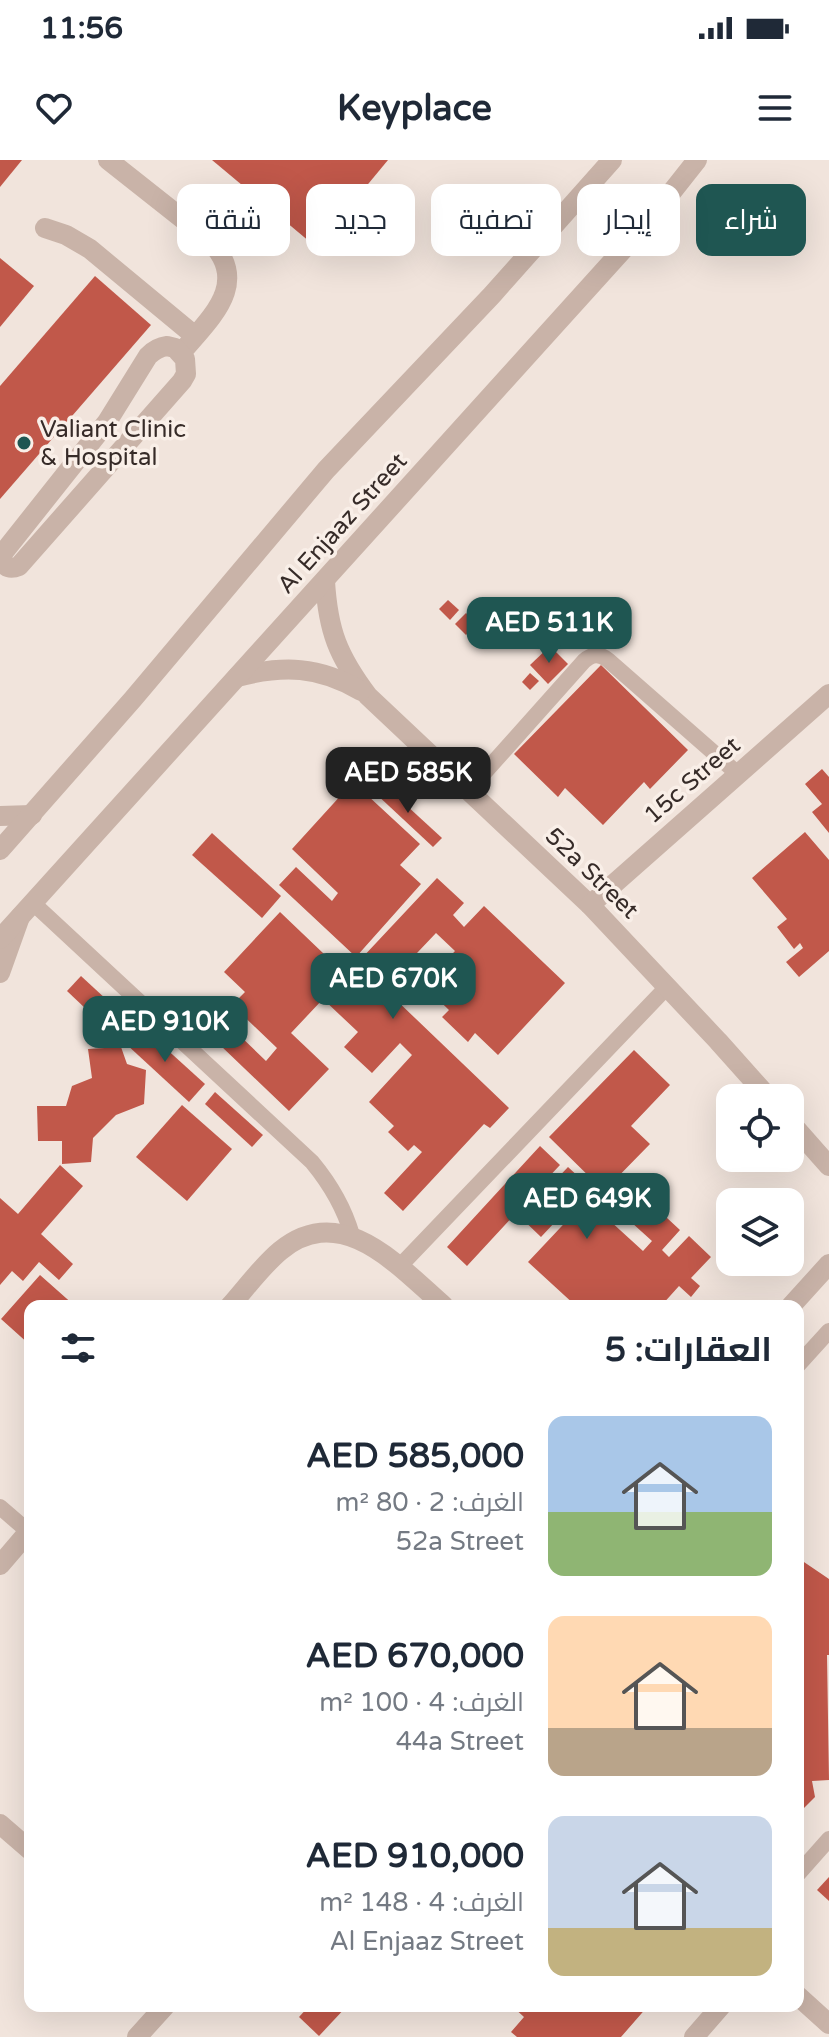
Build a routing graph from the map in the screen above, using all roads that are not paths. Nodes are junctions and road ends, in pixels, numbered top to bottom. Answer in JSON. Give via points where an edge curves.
{"nodes":[{"id":1,"x":108,"y":160,"type":"edge"},
{"id":2,"x":612,"y":160,"type":"edge"},
{"id":3,"x":697,"y":160,"type":"edge"},
{"id":4,"x":45,"y":228,"type":"dead end"},
{"id":5,"x":195,"y":336,"type":"junction"},
{"id":6,"x":181,"y":353,"type":"junction"},
{"id":7,"x":3,"y":570,"type":"edge"},
{"id":8,"x":325,"y":581,"type":"junction"},
{"id":9,"x":237,"y":677,"type":"junction"},
{"id":10,"x":829,"y":694,"type":"edge"},
{"id":11,"x":368,"y":696,"type":"junction"},
{"id":12,"x":738,"y":774,"type":"junction"},
{"id":13,"x":468,"y":791,"type":"junction"},
{"id":14,"x":32,"y":815,"type":"junction"},
{"id":15,"x":0,"y":816,"type":"edge"},
{"id":16,"x":0,"y":850,"type":"edge"},
{"id":17,"x":590,"y":905,"type":"junction"},
{"id":18,"x":26,"y":910,"type":"junction"},
{"id":19,"x":0,"y":939,"type":"edge"},
{"id":20,"x":0,"y":973,"type":"edge"},
{"id":21,"x":667,"y":987,"type":"junction"},
{"id":22,"x":756,"y":1084,"type":"edge"},
{"id":23,"x":804,"y":1138,"type":"edge"},
{"id":24,"x":829,"y":1166,"type":"edge"},
{"id":25,"x":352,"y":1235,"type":"junction"},
{"id":26,"x":829,"y":1264,"type":"edge"},
{"id":27,"x":399,"y":1267,"type":"junction"},
{"id":28,"x":235,"y":1300,"type":"edge"},
{"id":29,"x":437,"y":1300,"type":"edge"},
{"id":30,"x":796,"y":1300,"type":"edge"},
{"id":31,"x":829,"y":1331,"type":"edge"},
{"id":32,"x":804,"y":1358,"type":"edge"},
{"id":33,"x":0,"y":1507,"type":"edge"},
{"id":34,"x":24,"y":1527,"type":"edge"},
{"id":35,"x":24,"y":1537,"type":"edge"},
{"id":36,"x":0,"y":1565,"type":"edge"},
{"id":37,"x":0,"y":1824,"type":"edge"},
{"id":38,"x":829,"y":1839,"type":"edge"},
{"id":39,"x":24,"y":1845,"type":"edge"},
{"id":40,"x":804,"y":1867,"type":"edge"},
{"id":41,"x":804,"y":2001,"type":"edge"},
{"id":42,"x":160,"y":2012,"type":"edge"},
{"id":43,"x":716,"y":2012,"type":"edge"},
{"id":44,"x":829,"y":2024,"type":"edge"},
{"id":45,"x":137,"y":2037,"type":"edge"},
{"id":46,"x":694,"y":2037,"type":"edge"}],
"edges":[{"from":1,"to":5,"type":"street","via":[[208,239],[224,259],[224,298]]},
{"from":2,"to":14,"type":"street","name":"Al Enjaaz Street","via":[[326,470]]},
{"from":3,"to":8,"type":"street","name":"Al Enjaaz Street","via":[[648,222]]},
{"from":4,"to":5,"type":"street","via":[[90,249]]},
{"from":5,"to":6,"type":"street"},
{"from":6,"to":7,"type":"street","via":[[187,367],[182,381],[19,566]]},
{"from":6,"to":7,"type":"street","via":[[167,346],[148,356],[74,467],[3,553]]},
{"from":8,"to":9,"type":"street","name":"Al Enjaaz Street"},
{"from":8,"to":11,"type":"street","name":"52a Street","via":[[335,642]]},
{"from":9,"to":11,"type":"street","name":"52a Street","via":[[264,670],[305,670],[344,681]]},
{"from":9,"to":18,"type":"street","name":"Al Enjaaz Street"},
{"from":10,"to":12,"type":"street","name":"15c Street"},
{"from":11,"to":13,"type":"street","name":"52a Street"},
{"from":12,"to":13,"type":"lane","via":[[596,654]]},
{"from":12,"to":17,"type":"street","name":"15c Street"},
{"from":13,"to":17,"type":"street","name":"52a Street"},
{"from":14,"to":15,"type":"street"},
{"from":14,"to":16,"type":"street","name":"Al Enjaaz Street"},
{"from":17,"to":21,"type":"street","name":"52a Street"},
{"from":18,"to":19,"type":"street","name":"Al Enjaaz Street"},
{"from":18,"to":20,"type":"street","name":"Al Enjaaz Street"},
{"from":18,"to":25,"type":"lane","via":[[312,1162],[337,1196]]},
{"from":21,"to":22,"type":"street","name":"52a Street"},
{"from":21,"to":27,"type":"lane"},
{"from":23,"to":24,"type":"street"},
{"from":25,"to":27,"type":"street"},
{"from":25,"to":28,"type":"street","via":[[313,1233],[294,1241]]},
{"from":26,"to":30,"type":"street"},
{"from":27,"to":29,"type":"street"},
{"from":31,"to":32,"type":"lane"},
{"from":33,"to":34,"type":"lane"},
{"from":35,"to":36,"type":"street"},
{"from":37,"to":39,"type":"street"},
{"from":38,"to":40,"type":"lane"},
{"from":41,"to":44,"type":"street"},
{"from":42,"to":45,"type":"street"},
{"from":43,"to":46,"type":"street"}]}
